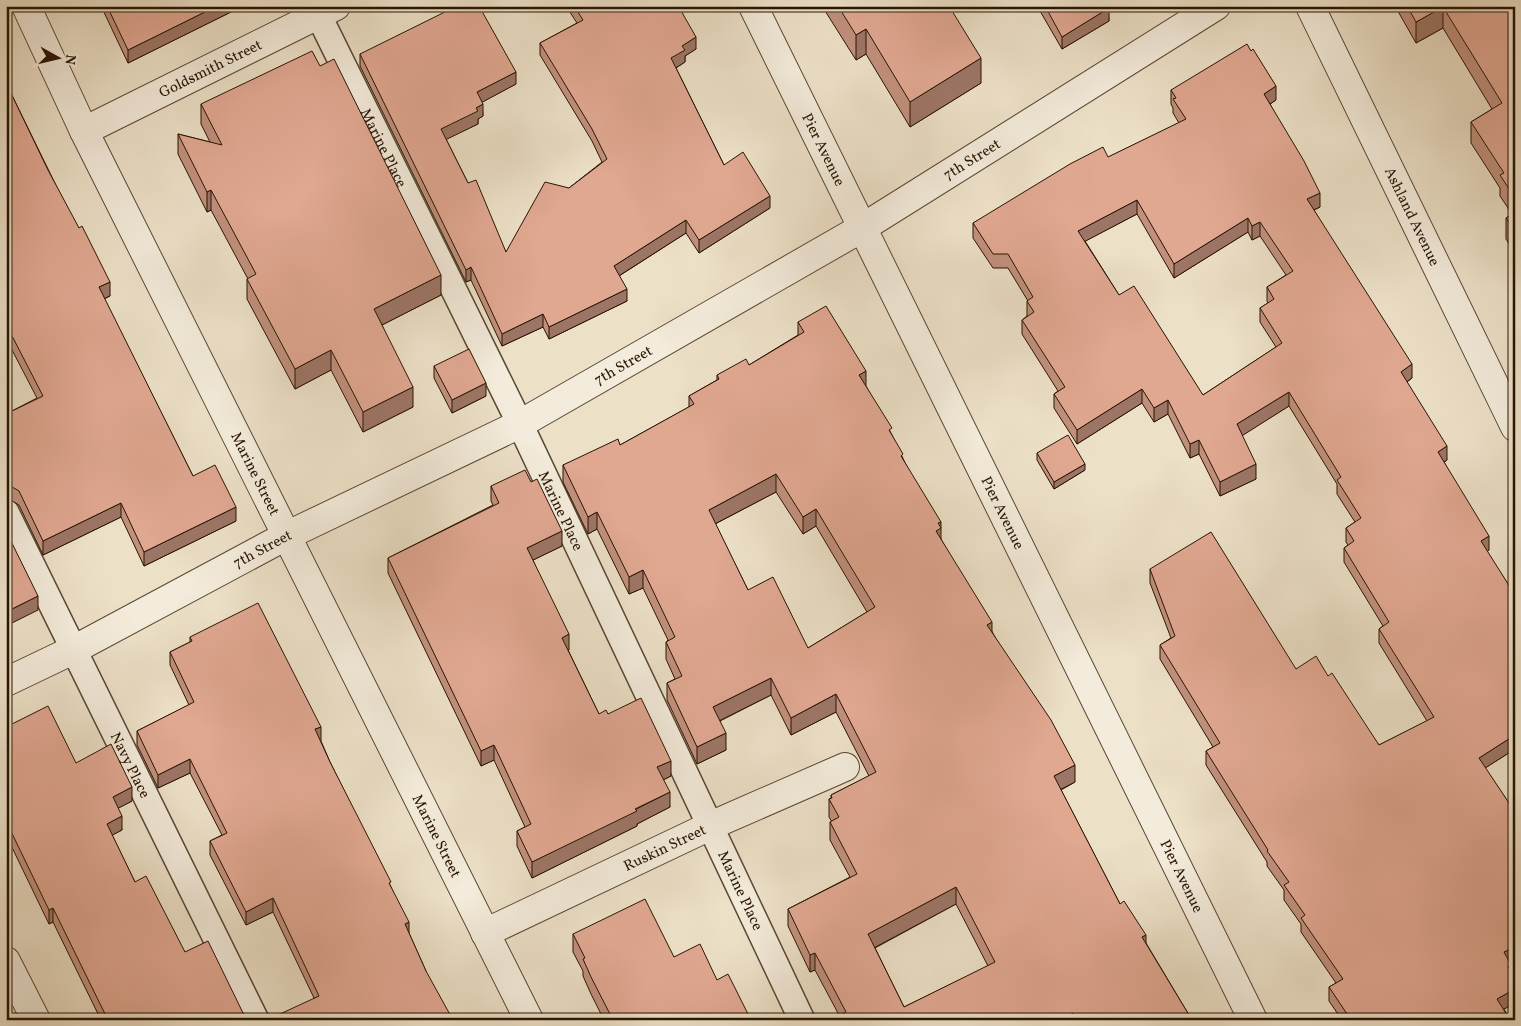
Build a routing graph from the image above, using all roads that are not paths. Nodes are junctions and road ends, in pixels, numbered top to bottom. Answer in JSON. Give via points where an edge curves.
{"nodes":[{"id":1,"x":26,"y":6,"type":"edge"},
{"id":2,"x":753,"y":6,"type":"edge"},
{"id":3,"x":1216,"y":6,"type":"edge"},
{"id":4,"x":1310,"y":6,"type":"edge"},
{"id":5,"x":323,"y":9,"type":"edge"},
{"id":6,"x":84,"y":132,"type":"junction"},
{"id":7,"x":862,"y":228,"type":"junction"},
{"id":8,"x":520,"y":424,"type":"junction"},
{"id":9,"x":1515,"y":427,"type":"edge"},
{"id":10,"x":6,"y":512,"type":"edge"},
{"id":11,"x":286,"y":536,"type":"junction"},
{"id":12,"x":75,"y":649,"type":"junction"},
{"id":13,"x":6,"y":682,"type":"edge"},
{"id":14,"x":845,"y":767,"type":"dead end"},
{"id":15,"x":710,"y":826,"type":"junction"},
{"id":16,"x":485,"y":933,"type":"junction"},
{"id":17,"x":6,"y":961,"type":"edge"},
{"id":18,"x":36,"y":1020,"type":"edge"},
{"id":19,"x":256,"y":1020,"type":"edge"},
{"id":20,"x":529,"y":1020,"type":"edge"},
{"id":21,"x":802,"y":1020,"type":"edge"},
{"id":22,"x":1253,"y":1020,"type":"edge"}],
"edges":[{"from":1,"to":6,"type":"street","name":"Marine Street"},
{"from":2,"to":7,"type":"street","name":"Pier Avenue"},
{"from":3,"to":7,"type":"street","name":"7th Street"},
{"from":4,"to":9,"type":"street","name":"Ashland Avenue"},
{"from":5,"to":6,"type":"street","name":"Goldsmith Street"},
{"from":5,"to":8,"type":"lane","name":"Marine Place"},
{"from":6,"to":11,"type":"street","name":"Marine Street"},
{"from":7,"to":8,"type":"street","name":"7th Street"},
{"from":7,"to":22,"type":"street","name":"Pier Avenue"},
{"from":8,"to":11,"type":"street","name":"7th Street"},
{"from":8,"to":15,"type":"lane","name":"Marine Place"},
{"from":10,"to":12,"type":"lane","name":"Navy Place"},
{"from":11,"to":12,"type":"street","name":"7th Street"},
{"from":11,"to":16,"type":"street","name":"Marine Street"},
{"from":12,"to":13,"type":"street","name":"7th Street"},
{"from":12,"to":19,"type":"lane","name":"Navy Place"},
{"from":14,"to":15,"type":"street","name":"Ruskin Street"},
{"from":15,"to":16,"type":"street","name":"Ruskin Street"},
{"from":15,"to":21,"type":"lane","name":"Marine Place"},
{"from":16,"to":20,"type":"street","name":"Marine Street"},
{"from":17,"to":18,"type":"street"}]}
